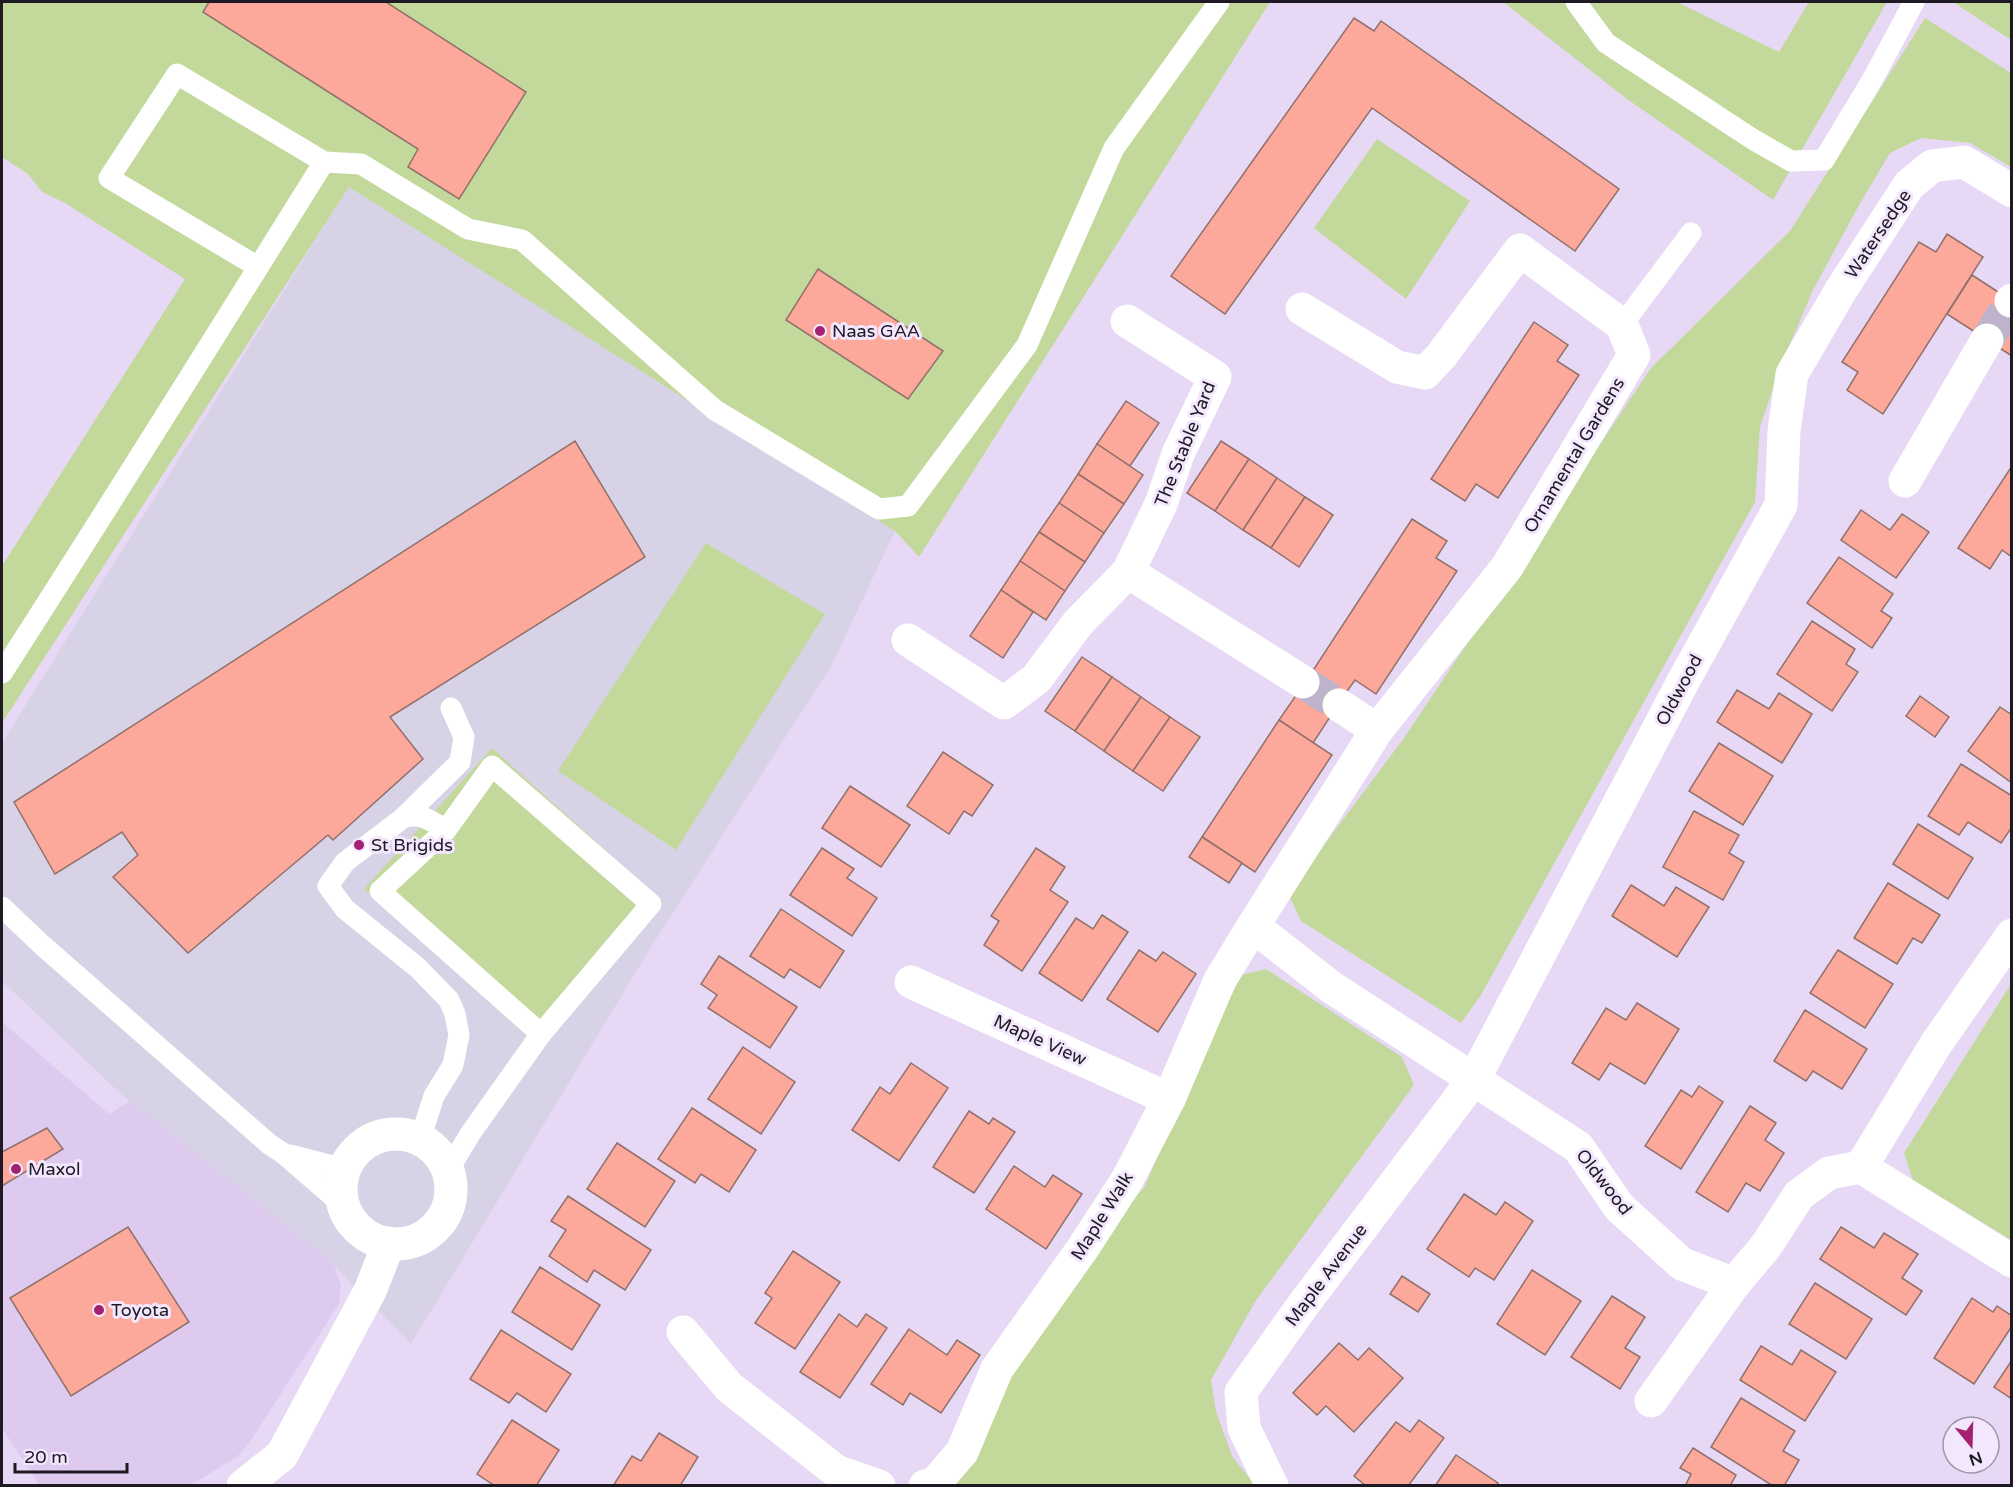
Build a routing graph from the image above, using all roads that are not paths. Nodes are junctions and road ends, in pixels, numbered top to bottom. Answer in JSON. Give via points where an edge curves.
{"nodes":[{"id":1,"x":1219,"y":2,"type":"edge"},
{"id":2,"x":1576,"y":2,"type":"edge"},
{"id":3,"x":1914,"y":2,"type":"edge"},
{"id":4,"x":324,"y":162,"type":"junction"},
{"id":5,"x":2012,"y":191,"type":"edge"},
{"id":6,"x":1692,"y":233,"type":"dead end"},
{"id":7,"x":258,"y":267,"type":"junction"},
{"id":8,"x":1841,"y":290,"type":"joint"},
{"id":9,"x":1302,"y":309,"type":"dead end"},
{"id":10,"x":1127,"y":321,"type":"dead end"},
{"id":11,"x":1622,"y":325,"type":"junction"},
{"id":12,"x":1987,"y":340,"type":"tunnel mouth"},
{"id":13,"x":1905,"y":481,"type":"dead end"},
{"id":14,"x":1128,"y":572,"type":"junction"},
{"id":15,"x":908,"y":640,"type":"dead end"},
{"id":16,"x":2,"y":673,"type":"edge"},
{"id":17,"x":1304,"y":682,"type":"tunnel mouth"},
{"id":18,"x":1339,"y":705,"type":"tunnel mouth"},
{"id":19,"x":451,"y":708,"type":"dead end"},
{"id":20,"x":1377,"y":730,"type":"junction"},
{"id":21,"x":403,"y":818,"type":"junction"},
{"id":22,"x":446,"y":831,"type":"junction"},
{"id":23,"x":2,"y":906,"type":"edge"},
{"id":24,"x":1253,"y":926,"type":"junction"},
{"id":25,"x":2012,"y":935,"type":"edge"},
{"id":26,"x":911,"y":982,"type":"dead end"},
{"id":27,"x":541,"y":1034,"type":"junction"},
{"id":28,"x":1474,"y":1079,"type":"junction"},
{"id":29,"x":1169,"y":1098,"type":"junction"},
{"id":30,"x":420,"y":1139,"type":"junction"},
{"id":31,"x":284,"y":1154,"type":"junction"},
{"id":32,"x":1861,"y":1167,"type":"junction"},
{"id":33,"x":344,"y":1169,"type":"junction"},
{"id":34,"x":448,"y":1171,"type":"junction"},
{"id":35,"x":343,"y":1205,"type":"junction"},
{"id":36,"x":389,"y":1244,"type":"junction"},
{"id":37,"x":2012,"y":1261,"type":"edge"},
{"id":38,"x":1734,"y":1284,"type":"junction"},
{"id":39,"x":683,"y":1332,"type":"dead end"},
{"id":40,"x":1651,"y":1401,"type":"dead end"},
{"id":41,"x":243,"y":1485,"type":"edge"},
{"id":42,"x":879,"y":1485,"type":"edge"},
{"id":43,"x":925,"y":1485,"type":"edge"},
{"id":44,"x":1272,"y":1485,"type":"edge"}],
"edges":[{"from":1,"to":4,"type":"lane","via":[[1114,148],[1027,345],[908,506],[879,509],[715,410],[522,240],[468,229],[361,164]]},
{"from":2,"to":3,"type":"lane","via":[[1606,43],[1791,161],[1824,160]]},
{"from":4,"to":7,"type":"lane"},
{"from":4,"to":7,"type":"lane","via":[[177,74],[109,178]]},
{"from":5,"to":8,"type":"street","name":"Watersedge","via":[[1964,162],[1932,166],[1910,185]]},
{"from":6,"to":11,"type":"lane"},
{"from":7,"to":16,"type":"lane"},
{"from":8,"to":28,"type":"street","name":"Oldwood","via":[[1792,374],[1784,431],[1781,505],[1685,678]]},
{"from":9,"to":11,"type":"street","via":[[1396,367],[1425,373],[1520,250]]},
{"from":10,"to":14,"type":"street","name":"The Stable Yard","via":[[1215,377]]},
{"from":11,"to":20,"type":"street","name":"Ornamental Gardens","via":[[1634,355],[1513,557]]},
{"from":12,"to":13,"type":"street"},
{"from":14,"to":15,"type":"street","name":"The Stable Yard","via":[[1078,623],[1036,679],[1004,703]]},
{"from":14,"to":17,"type":"street"},
{"from":18,"to":20,"type":"street"},
{"from":19,"to":21,"type":"lane","via":[[464,737],[460,762]]},
{"from":20,"to":24,"type":"street","name":"Ornamental Gardens"},
{"from":21,"to":22,"type":"lane","via":[[413,815],[431,820]]},
{"from":21,"to":30,"type":"lane","via":[[345,862],[328,886],[345,909],[418,968],[449,1000],[455,1014],[459,1035],[453,1065],[434,1096]]},
{"from":22,"to":27,"type":"lane","via":[[380,891]]},
{"from":22,"to":27,"type":"lane","via":[[492,766],[651,904]]},
{"from":23,"to":31,"type":"lane"},
{"from":24,"to":28,"type":"street","name":"Oldwood","via":[[1331,987]]},
{"from":24,"to":29,"type":"street","name":"Maple Walk","via":[[1220,980]]},
{"from":25,"to":32,"type":"street","via":[[1936,1044]]},
{"from":26,"to":29,"type":"street","name":"Maple View"},
{"from":27,"to":34,"type":"lane"},
{"from":28,"to":38,"type":"street","name":"Oldwood","via":[[1578,1147],[1619,1207],[1682,1264]]},
{"from":28,"to":44,"type":"street","name":"Maple Avenue","via":[[1241,1392],[1244,1428]]},
{"from":29,"to":43,"type":"street","name":"Maple Walk","via":[[1127,1180],[998,1369],[962,1452],[935,1483]]},
{"from":30,"to":33,"type":"street","via":[[403,1134],[367,1141]]},
{"from":30,"to":34,"type":"street","via":[[442,1158]]},
{"from":31,"to":33,"type":"lane"},
{"from":31,"to":35,"type":"lane"},
{"from":32,"to":37,"type":"street"},
{"from":32,"to":38,"type":"street","via":[[1829,1173],[1799,1195],[1766,1246]]},
{"from":33,"to":35,"type":"street"},
{"from":34,"to":36,"type":"street","via":[[448,1208],[439,1224],[408,1243]]},
{"from":35,"to":36,"type":"street","via":[[360,1231]]},
{"from":36,"to":41,"type":"street","via":[[370,1291],[282,1455]]},
{"from":38,"to":40,"type":"street"},
{"from":39,"to":42,"type":"street","via":[[729,1387],[836,1470]]}]}
